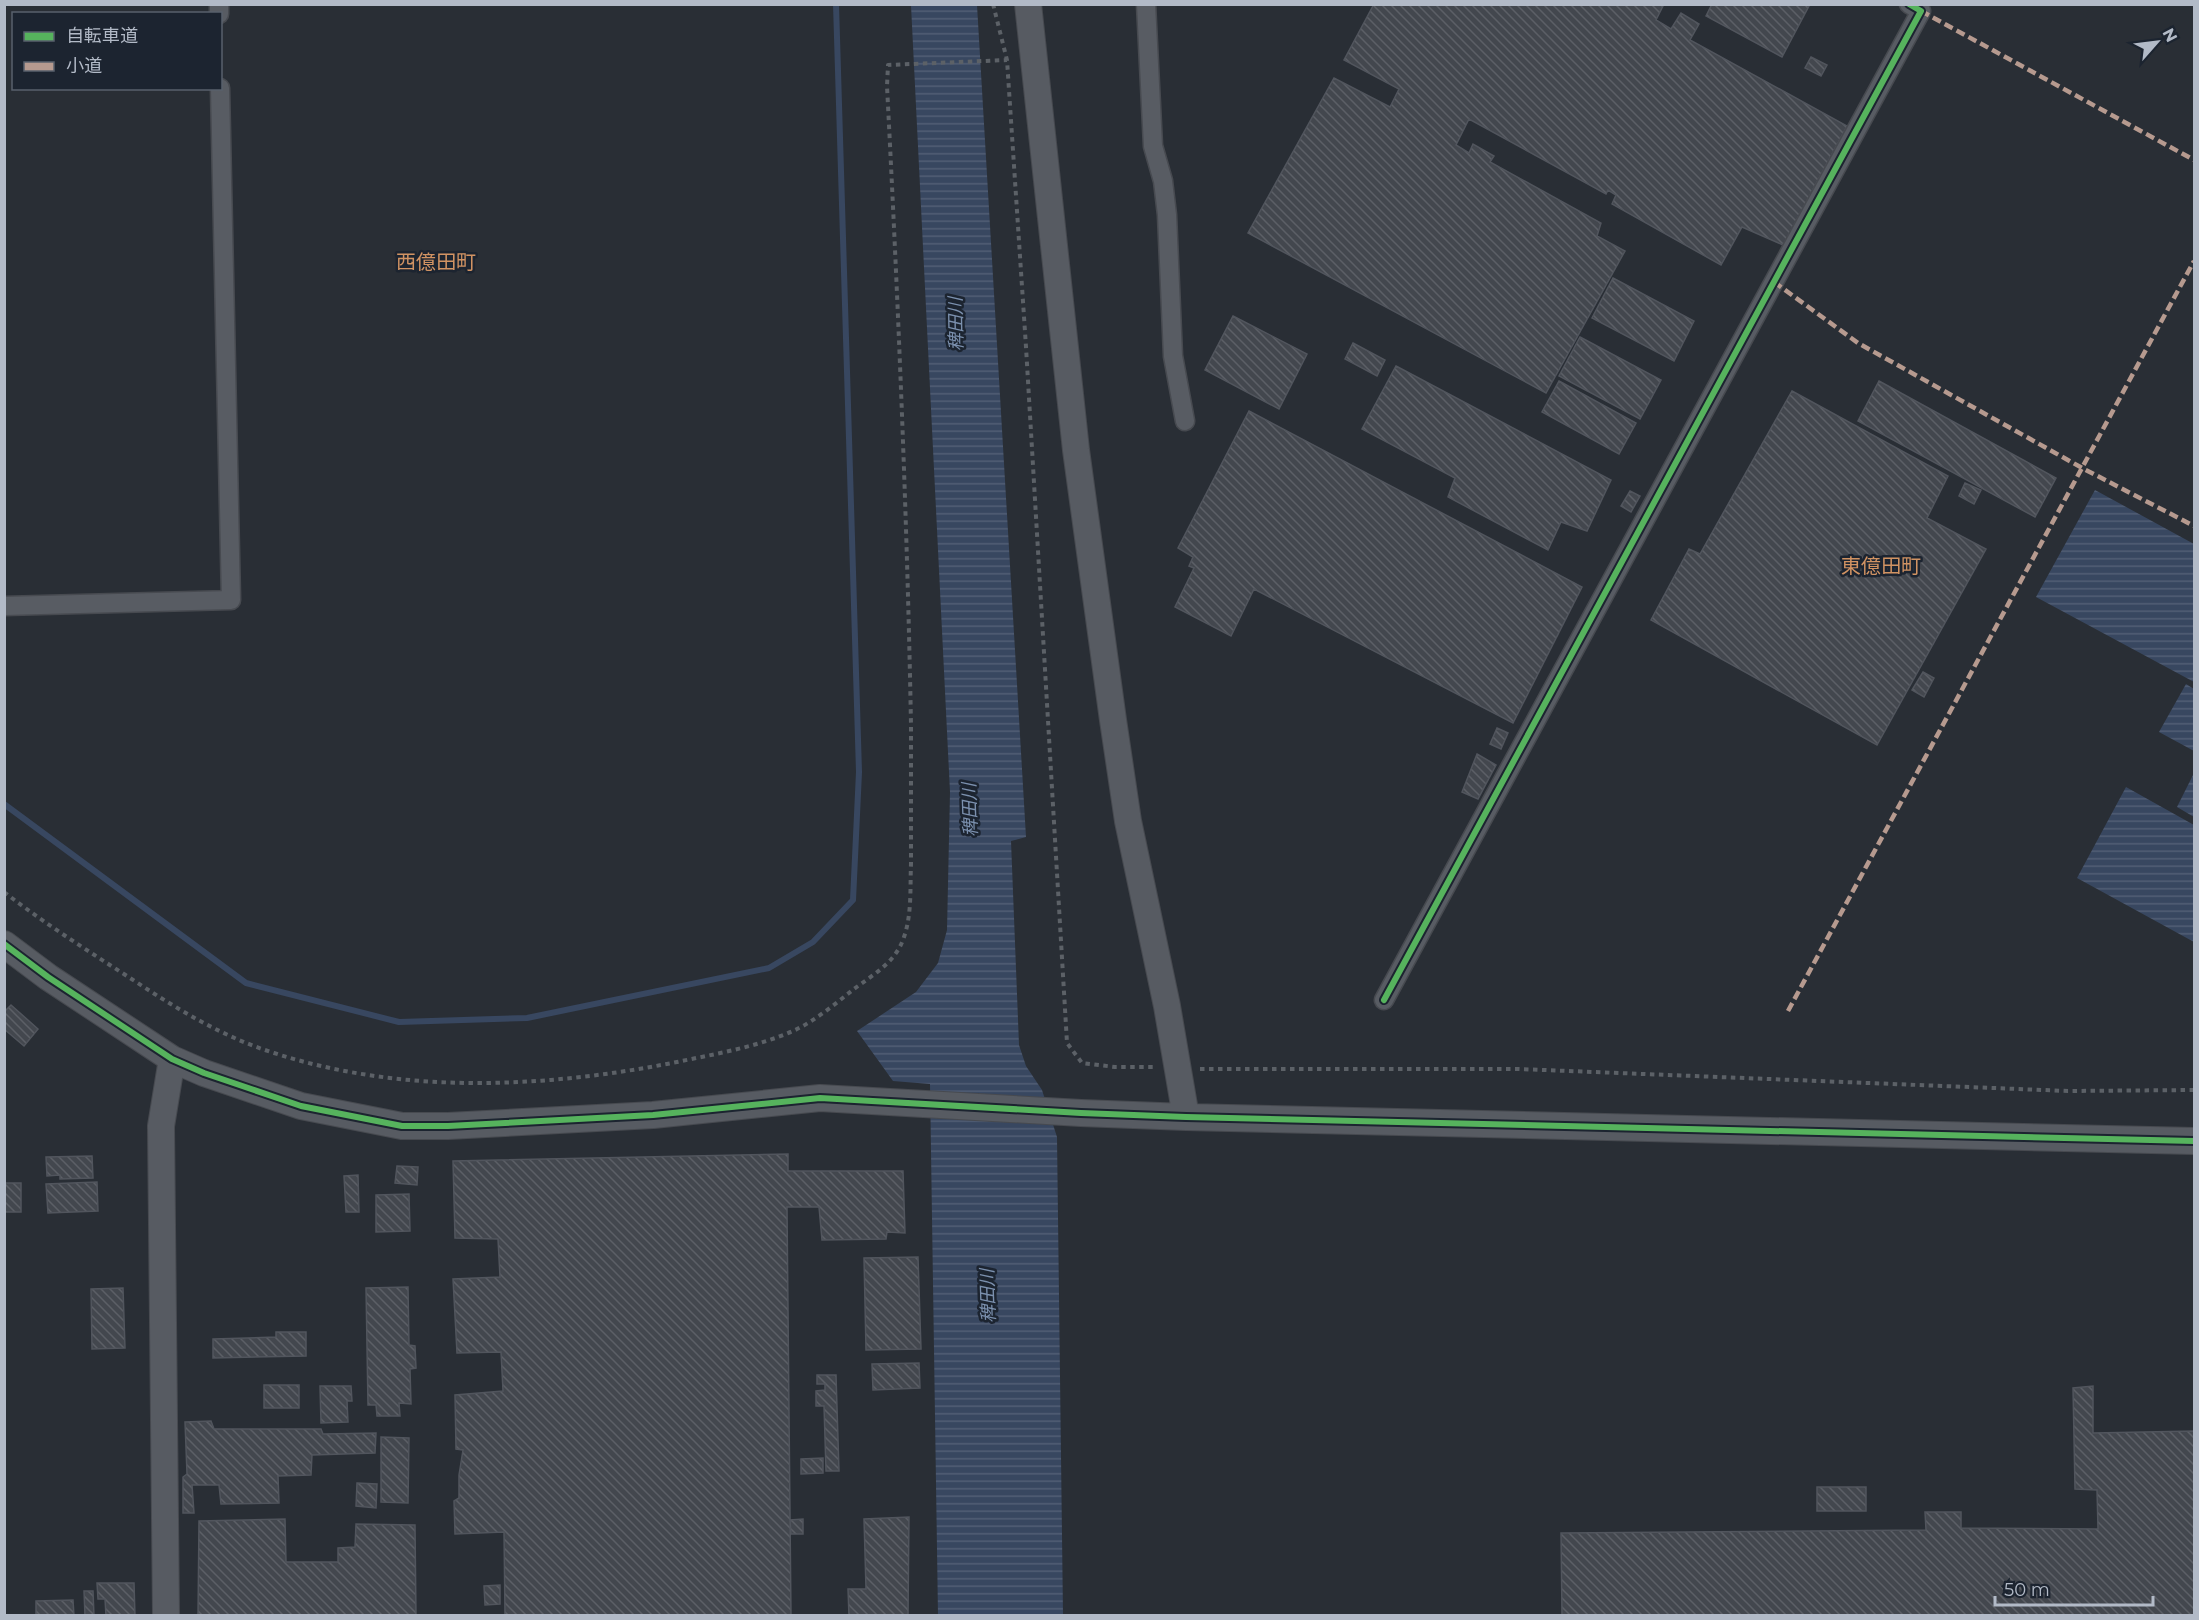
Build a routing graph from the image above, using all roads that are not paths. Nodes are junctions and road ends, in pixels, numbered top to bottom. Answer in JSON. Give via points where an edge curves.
{"nodes":[{"id":1,"x":1028,"y":4,"type":"edge"},
{"id":2,"x":1146,"y":4,"type":"edge"},
{"id":3,"x":1909,"y":4,"type":"edge"},
{"id":4,"x":220,"y":90,"type":"edge"},
{"id":5,"x":1185,"y":421,"type":"dead end"},
{"id":6,"x":4,"y":606,"type":"edge"},
{"id":7,"x":4,"y":944,"type":"edge"},
{"id":8,"x":1384,"y":1000,"type":"dead end"},
{"id":9,"x":172,"y":1059,"type":"junction"},
{"id":10,"x":1186,"y":1117,"type":"junction"},
{"id":11,"x":2194,"y":1141,"type":"edge"},
{"id":12,"x":166,"y":1616,"type":"edge"}],
"edges":[{"from":1,"to":10,"type":"street","via":[[1076,450],[1105,661],[1128,821]]},
{"from":2,"to":5,"type":"street","via":[[1153,146],[1167,215],[1173,356]]},
{"from":3,"to":8,"type":"street","via":[[1920,11]]},
{"from":4,"to":6,"type":"street","via":[[231,600]]},
{"from":7,"to":9,"type":"street"},
{"from":9,"to":10,"type":"street","via":[[301,1106],[402,1126],[653,1115],[820,1098]]},
{"from":9,"to":12,"type":"street","via":[[161,1126]]},
{"from":10,"to":11,"type":"street"}]}
